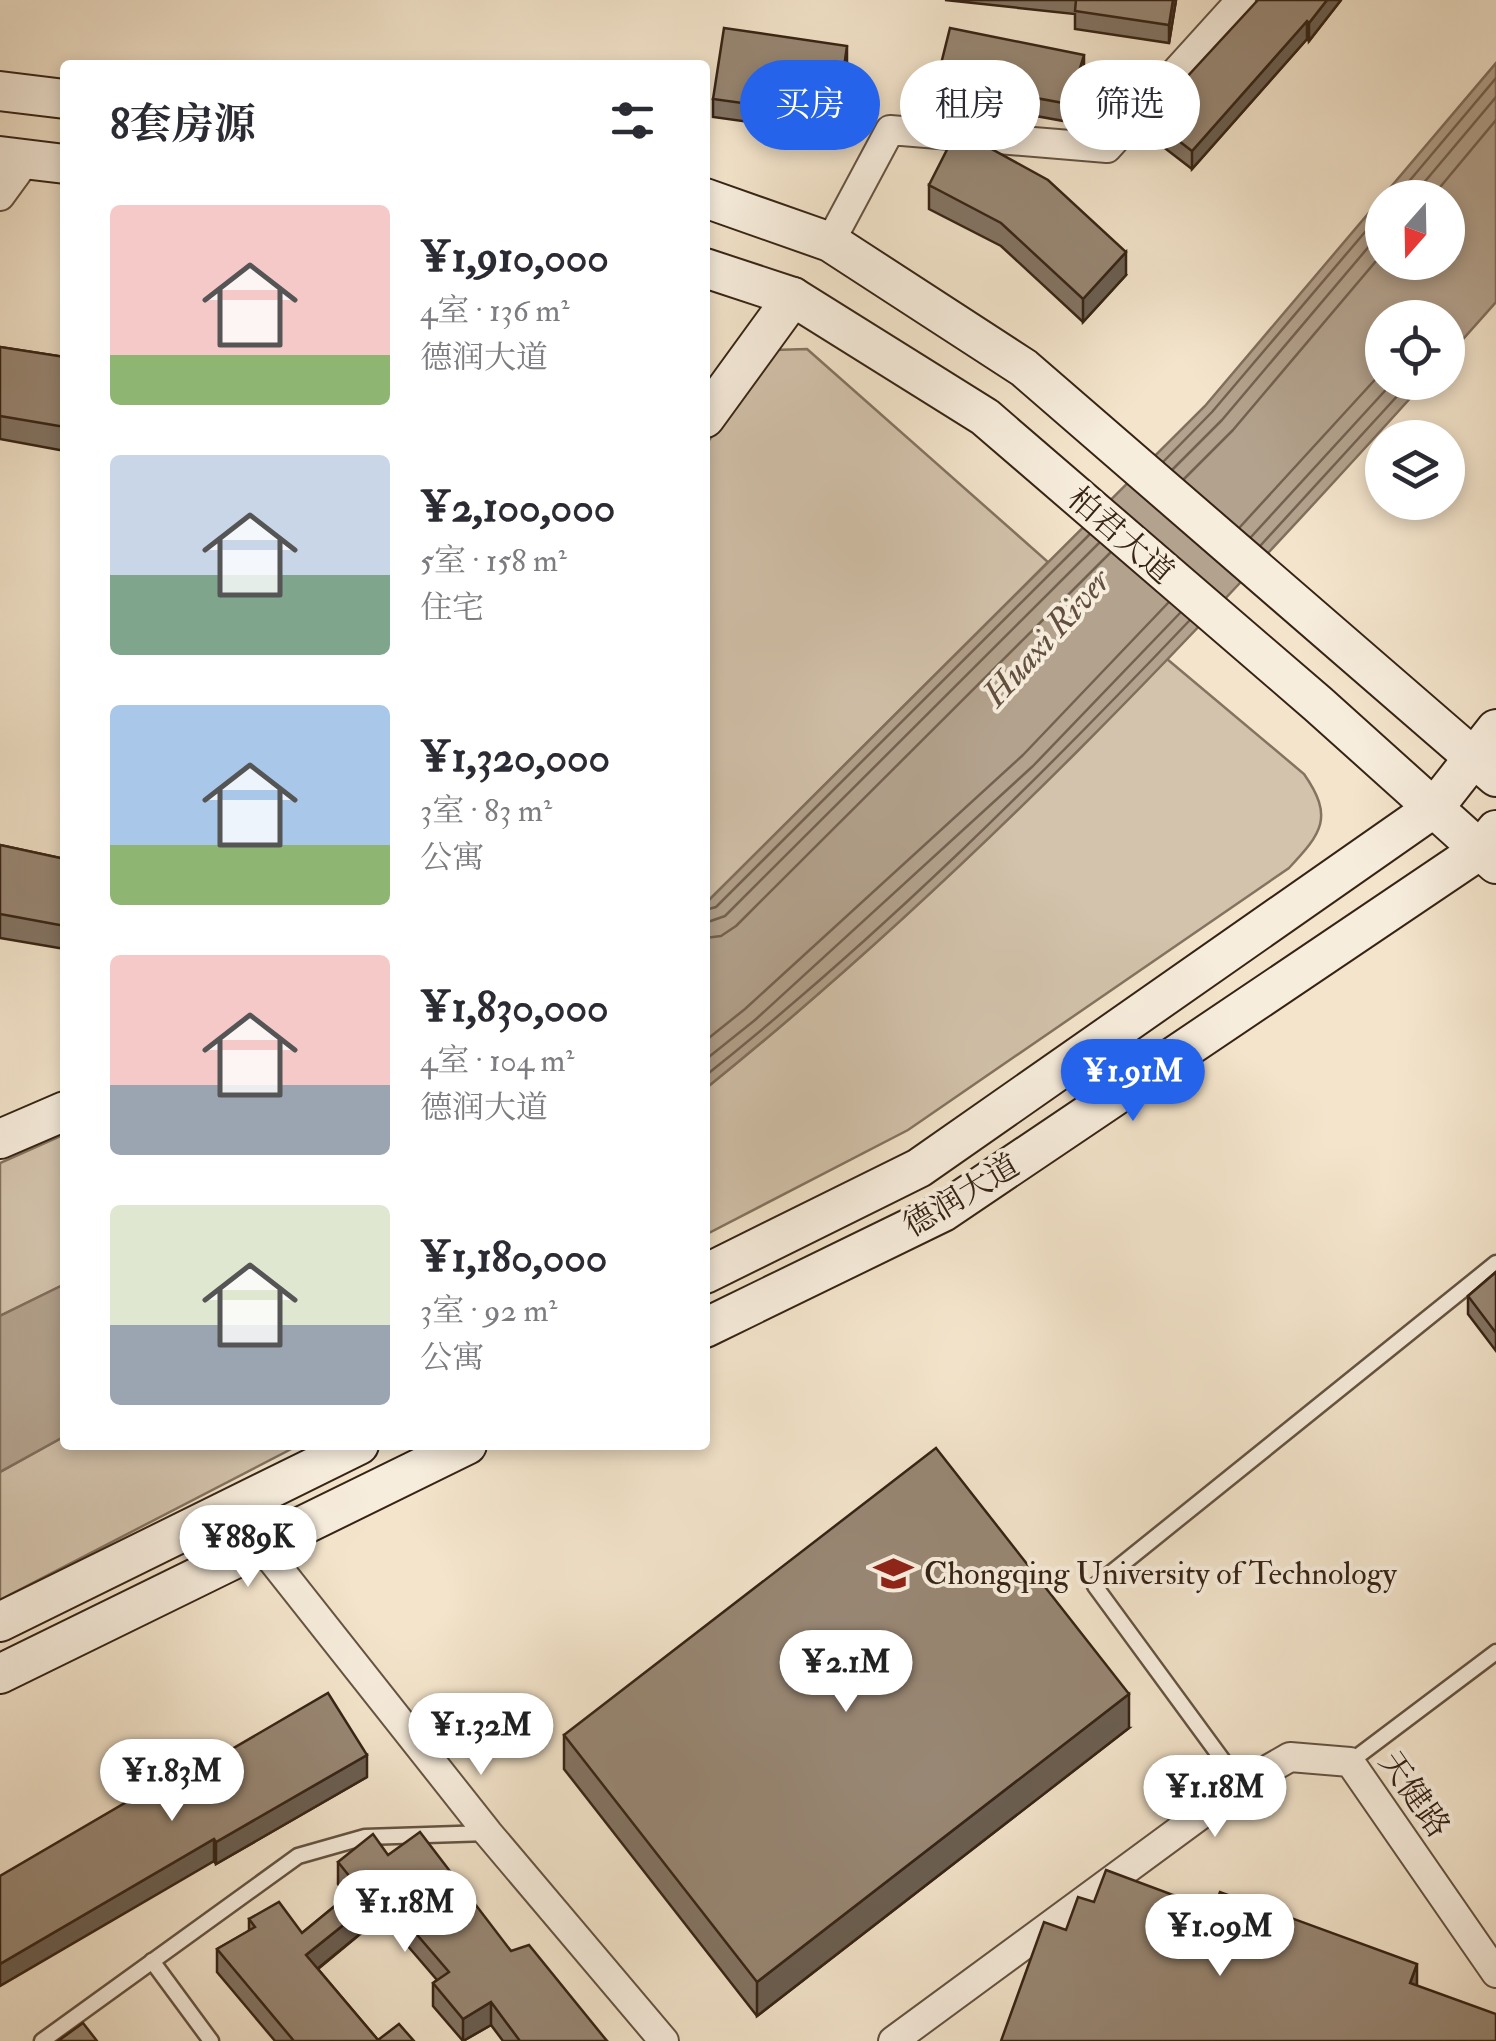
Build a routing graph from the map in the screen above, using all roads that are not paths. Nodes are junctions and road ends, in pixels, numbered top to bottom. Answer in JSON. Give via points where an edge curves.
{"nodes":[{"id":1,"x":1241,"y":0,"type":"edge"},
{"id":2,"x":0,"y":90,"type":"edge"},
{"id":3,"x":60,"y":98,"type":"edge"},
{"id":4,"x":13,"y":158,"type":"edge"},
{"id":5,"x":60,"y":163,"type":"edge"},
{"id":6,"x":0,"y":196,"type":"edge"},
{"id":7,"x":710,"y":200,"type":"edge"},
{"id":8,"x":830,"y":242,"type":"junction"},
{"id":9,"x":710,"y":270,"type":"edge"},
{"id":10,"x":792,"y":296,"type":"junction"},
{"id":11,"x":710,"y":411,"type":"edge"},
{"id":12,"x":1489,"y":755,"type":"edge"},
{"id":13,"x":1434,"y":808,"type":"junction"},
{"id":14,"x":1491,"y":848,"type":"edge"},
{"id":15,"x":60,"y":1113,"type":"edge"},
{"id":16,"x":0,"y":1139,"type":"edge"},
{"id":17,"x":1496,"y":1263,"type":"edge"},
{"id":18,"x":710,"y":1272,"type":"edge"},
{"id":19,"x":710,"y":1326,"type":"edge"},
{"id":20,"x":349,"y":1450,"type":"edge"},
{"id":21,"x":456,"y":1450,"type":"edge"},
{"id":22,"x":261,"y":1546,"type":"junction"},
{"id":23,"x":0,"y":1622,"type":"edge"},
{"id":24,"x":1496,"y":1652,"type":"edge"},
{"id":25,"x":0,"y":1674,"type":"edge"},
{"id":26,"x":1350,"y":1762,"type":"junction"},
{"id":27,"x":1241,"y":1785,"type":"junction"},
{"id":28,"x":488,"y":1833,"type":"junction"},
{"id":29,"x":152,"y":1961,"type":"junction"},
{"id":30,"x":1496,"y":1973,"type":"edge"},
{"id":31,"x":42,"y":2041,"type":"edge"},
{"id":32,"x":211,"y":2041,"type":"edge"},
{"id":33,"x":664,"y":2041,"type":"edge"},
{"id":34,"x":893,"y":2041,"type":"edge"}],
"edges":[{"from":1,"to":8,"type":"street","via":[[1107,148],[890,130]]},
{"from":2,"to":3,"type":"main road"},
{"from":4,"to":5,"type":"main road"},
{"from":4,"to":6,"type":"street"},
{"from":7,"to":8,"type":"main road","name":"柏君大道"},
{"from":8,"to":12,"type":"main road","name":"柏君大道","via":[[1024,368],[1356,655]]},
{"from":9,"to":10,"type":"main road","name":"柏君大道"},
{"from":10,"to":11,"type":"main road"},
{"from":10,"to":13,"type":"main road","name":"柏君大道","via":[[985,417]]},
{"from":12,"to":13,"type":"main road","name":"德润大道"},
{"from":13,"to":14,"type":"main road","name":"柏君大道"},
{"from":13,"to":18,"type":"main road","name":"德润大道","via":[[920,1168]]},
{"from":14,"to":19,"type":"main road","name":"德润大道","via":[[942,1212]]},
{"from":15,"to":16,"type":"main road"},
{"from":17,"to":27,"type":"lane","via":[[1095,1586]]},
{"from":20,"to":23,"type":"main road"},
{"from":21,"to":22,"type":"main road"},
{"from":22,"to":25,"type":"main road"},
{"from":22,"to":28,"type":"street"},
{"from":24,"to":26,"type":"lane"},
{"from":26,"to":27,"type":"street","name":"天健路","via":[[1290,1757]]},
{"from":26,"to":30,"type":"street","name":"天健路"},
{"from":27,"to":34,"type":"street","name":"天健路"},
{"from":28,"to":29,"type":"lane","via":[[365,1837],[298,1856]]},
{"from":28,"to":33,"type":"street"},
{"from":29,"to":31,"type":"lane"},
{"from":29,"to":32,"type":"lane"}]}
